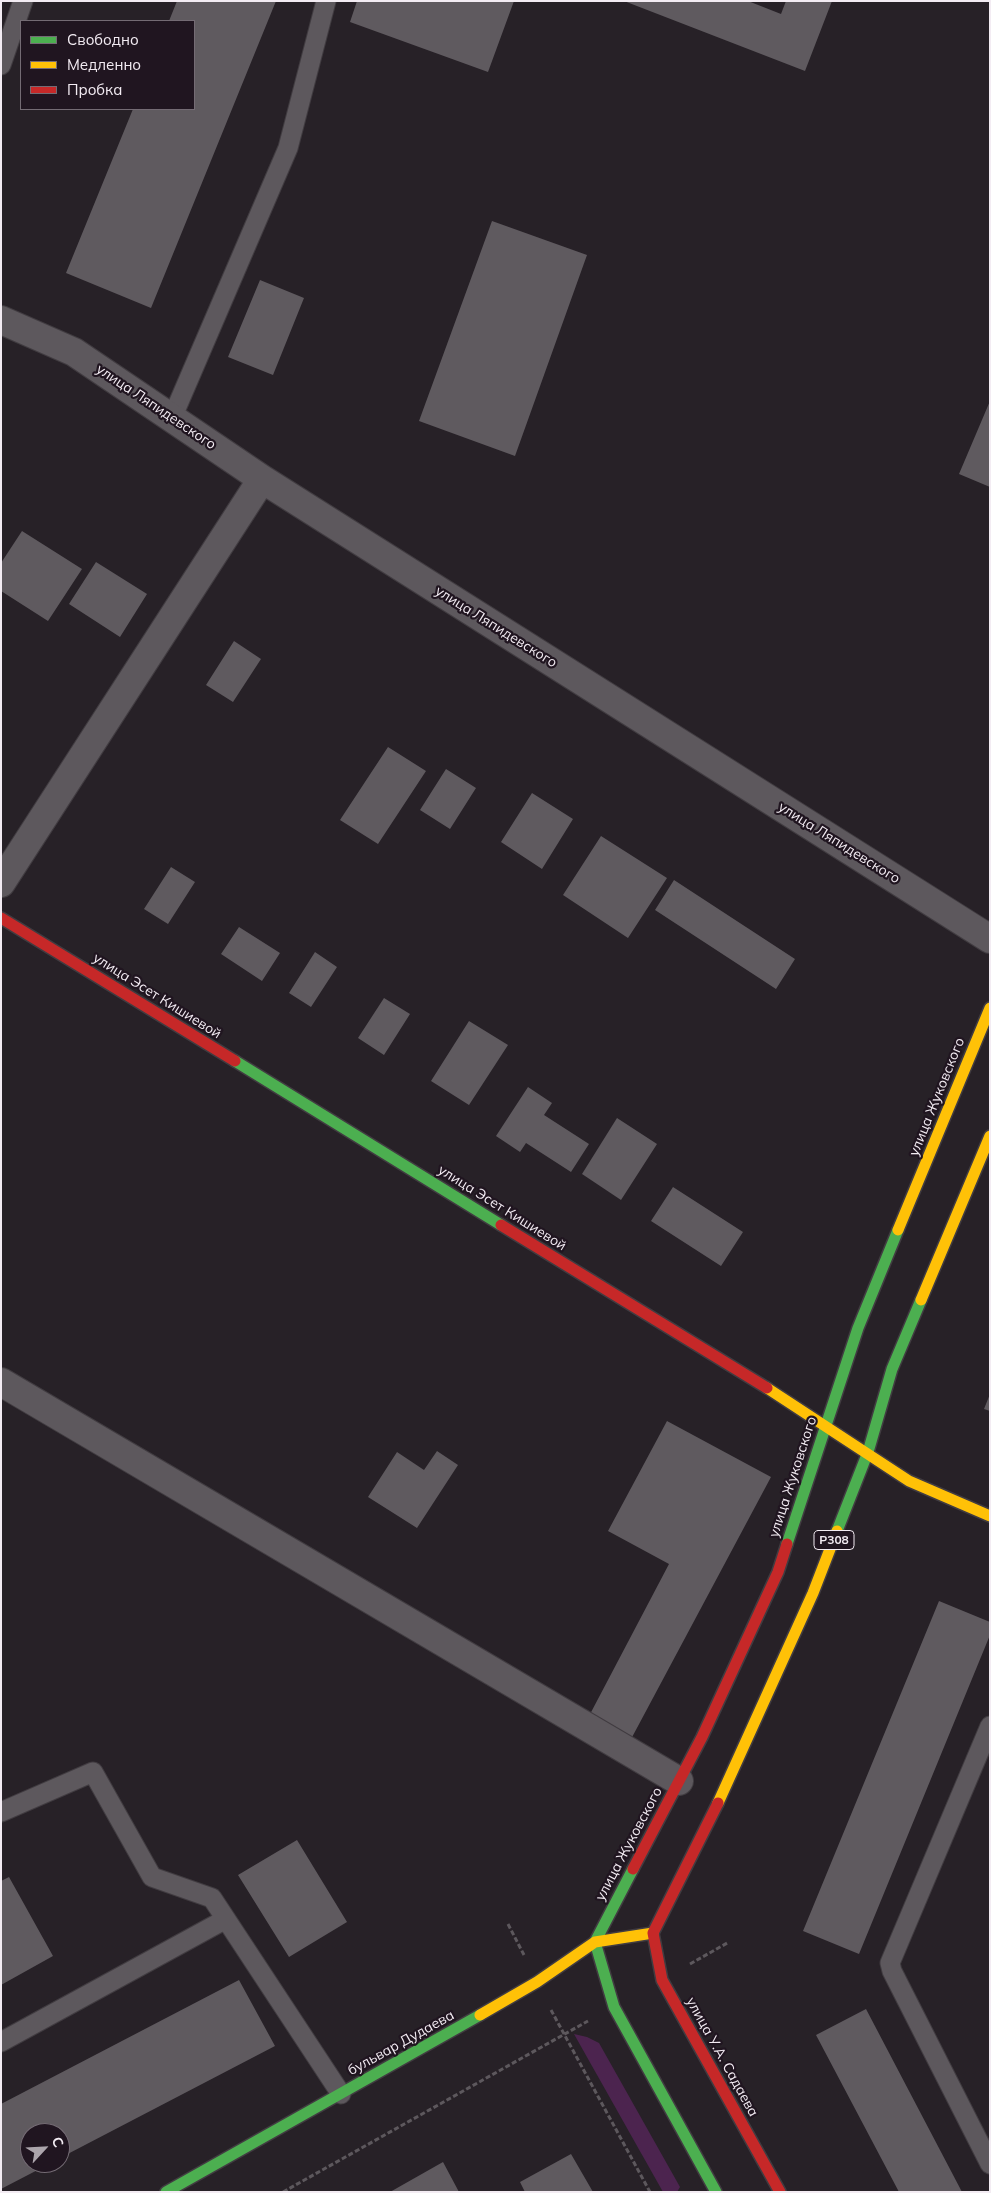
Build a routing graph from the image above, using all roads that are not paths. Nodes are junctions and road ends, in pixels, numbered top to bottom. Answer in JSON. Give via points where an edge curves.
{"nodes":[{"id":1,"x":24,"y":1,"type":"edge"},
{"id":2,"x":326,"y":1,"type":"edge"},
{"id":3,"x":1,"y":65,"type":"edge"},
{"id":4,"x":1,"y":320,"type":"edge"},
{"id":5,"x":172,"y":418,"type":"junction"},
{"id":6,"x":262,"y":479,"type":"junction"},
{"id":7,"x":1,"y":884,"type":"edge"},
{"id":8,"x":1,"y":918,"type":"edge"},
{"id":9,"x":990,"y":939,"type":"edge"},
{"id":10,"x":990,"y":1008,"type":"edge"},
{"id":11,"x":990,"y":1136,"type":"edge"},
{"id":12,"x":1,"y":1382,"type":"edge"},
{"id":13,"x":826,"y":1425,"type":"junction"},
{"id":14,"x":868,"y":1452,"type":"junction"},
{"id":15,"x":990,"y":1516,"type":"edge"},
{"id":16,"x":990,"y":1726,"type":"edge"},
{"id":17,"x":679,"y":1781,"type":"junction"},
{"id":18,"x":1,"y":1812,"type":"edge"},
{"id":19,"x":226,"y":1919,"type":"junction"},
{"id":20,"x":653,"y":1932,"type":"junction"},
{"id":21,"x":594,"y":1942,"type":"junction"},
{"id":22,"x":1,"y":2042,"type":"edge"},
{"id":23,"x":341,"y":2094,"type":"junction"},
{"id":24,"x":990,"y":2164,"type":"edge"},
{"id":25,"x":166,"y":2192,"type":"edge"},
{"id":26,"x":716,"y":2192,"type":"edge"},
{"id":27,"x":780,"y":2192,"type":"edge"}],
"edges":[{"from":1,"to":3,"type":"lane"},
{"from":2,"to":5,"type":"lane","via":[[288,148]]},
{"from":4,"to":5,"type":"street","name":"улица Ляпидевского","via":[[74,352]]},
{"from":5,"to":6,"type":"street","name":"улица Ляпидевского"},
{"from":6,"to":7,"type":"street"},
{"from":6,"to":9,"type":"street","name":"улица Ляпидевского"},
{"from":8,"to":13,"type":"main road","name":"улица Эсет Кишиевой"},
{"from":10,"to":13,"type":"main road","name":"улица Жуковского","via":[[858,1328]]},
{"from":11,"to":14,"type":"main road","number":"P308","via":[[892,1369]]},
{"from":12,"to":17,"type":"street"},
{"from":13,"to":14,"type":"main road","name":"улица Эсет Кишиевой"},
{"from":13,"to":17,"type":"main road","name":"улица Жуковского","via":[[778,1572]]},
{"from":14,"to":15,"type":"main road","name":"улица Эсет Кишиевой","via":[[909,1481]]},
{"from":14,"to":20,"type":"main road","number":"P308","via":[[813,1593],[737,1764]]},
{"from":16,"to":24,"type":"lane","via":[[890,1963]]},
{"from":17,"to":21,"type":"main road","name":"улица Жуковского"},
{"from":18,"to":19,"type":"lane","via":[[93,1772],[152,1877],[212,1898]]},
{"from":19,"to":22,"type":"lane"},
{"from":19,"to":23,"type":"lane"},
{"from":20,"to":21,"type":"main road","name":"бульвар Дудаева"},
{"from":20,"to":27,"type":"main road","name":"улица У.А. Садаева","via":[[662,1980]]},
{"from":21,"to":23,"type":"main road","name":"бульвар Дудаева","via":[[537,1982]]},
{"from":21,"to":26,"type":"main road","via":[[614,2006]]},
{"from":23,"to":25,"type":"main road","name":"бульвар Дудаева"}]}
